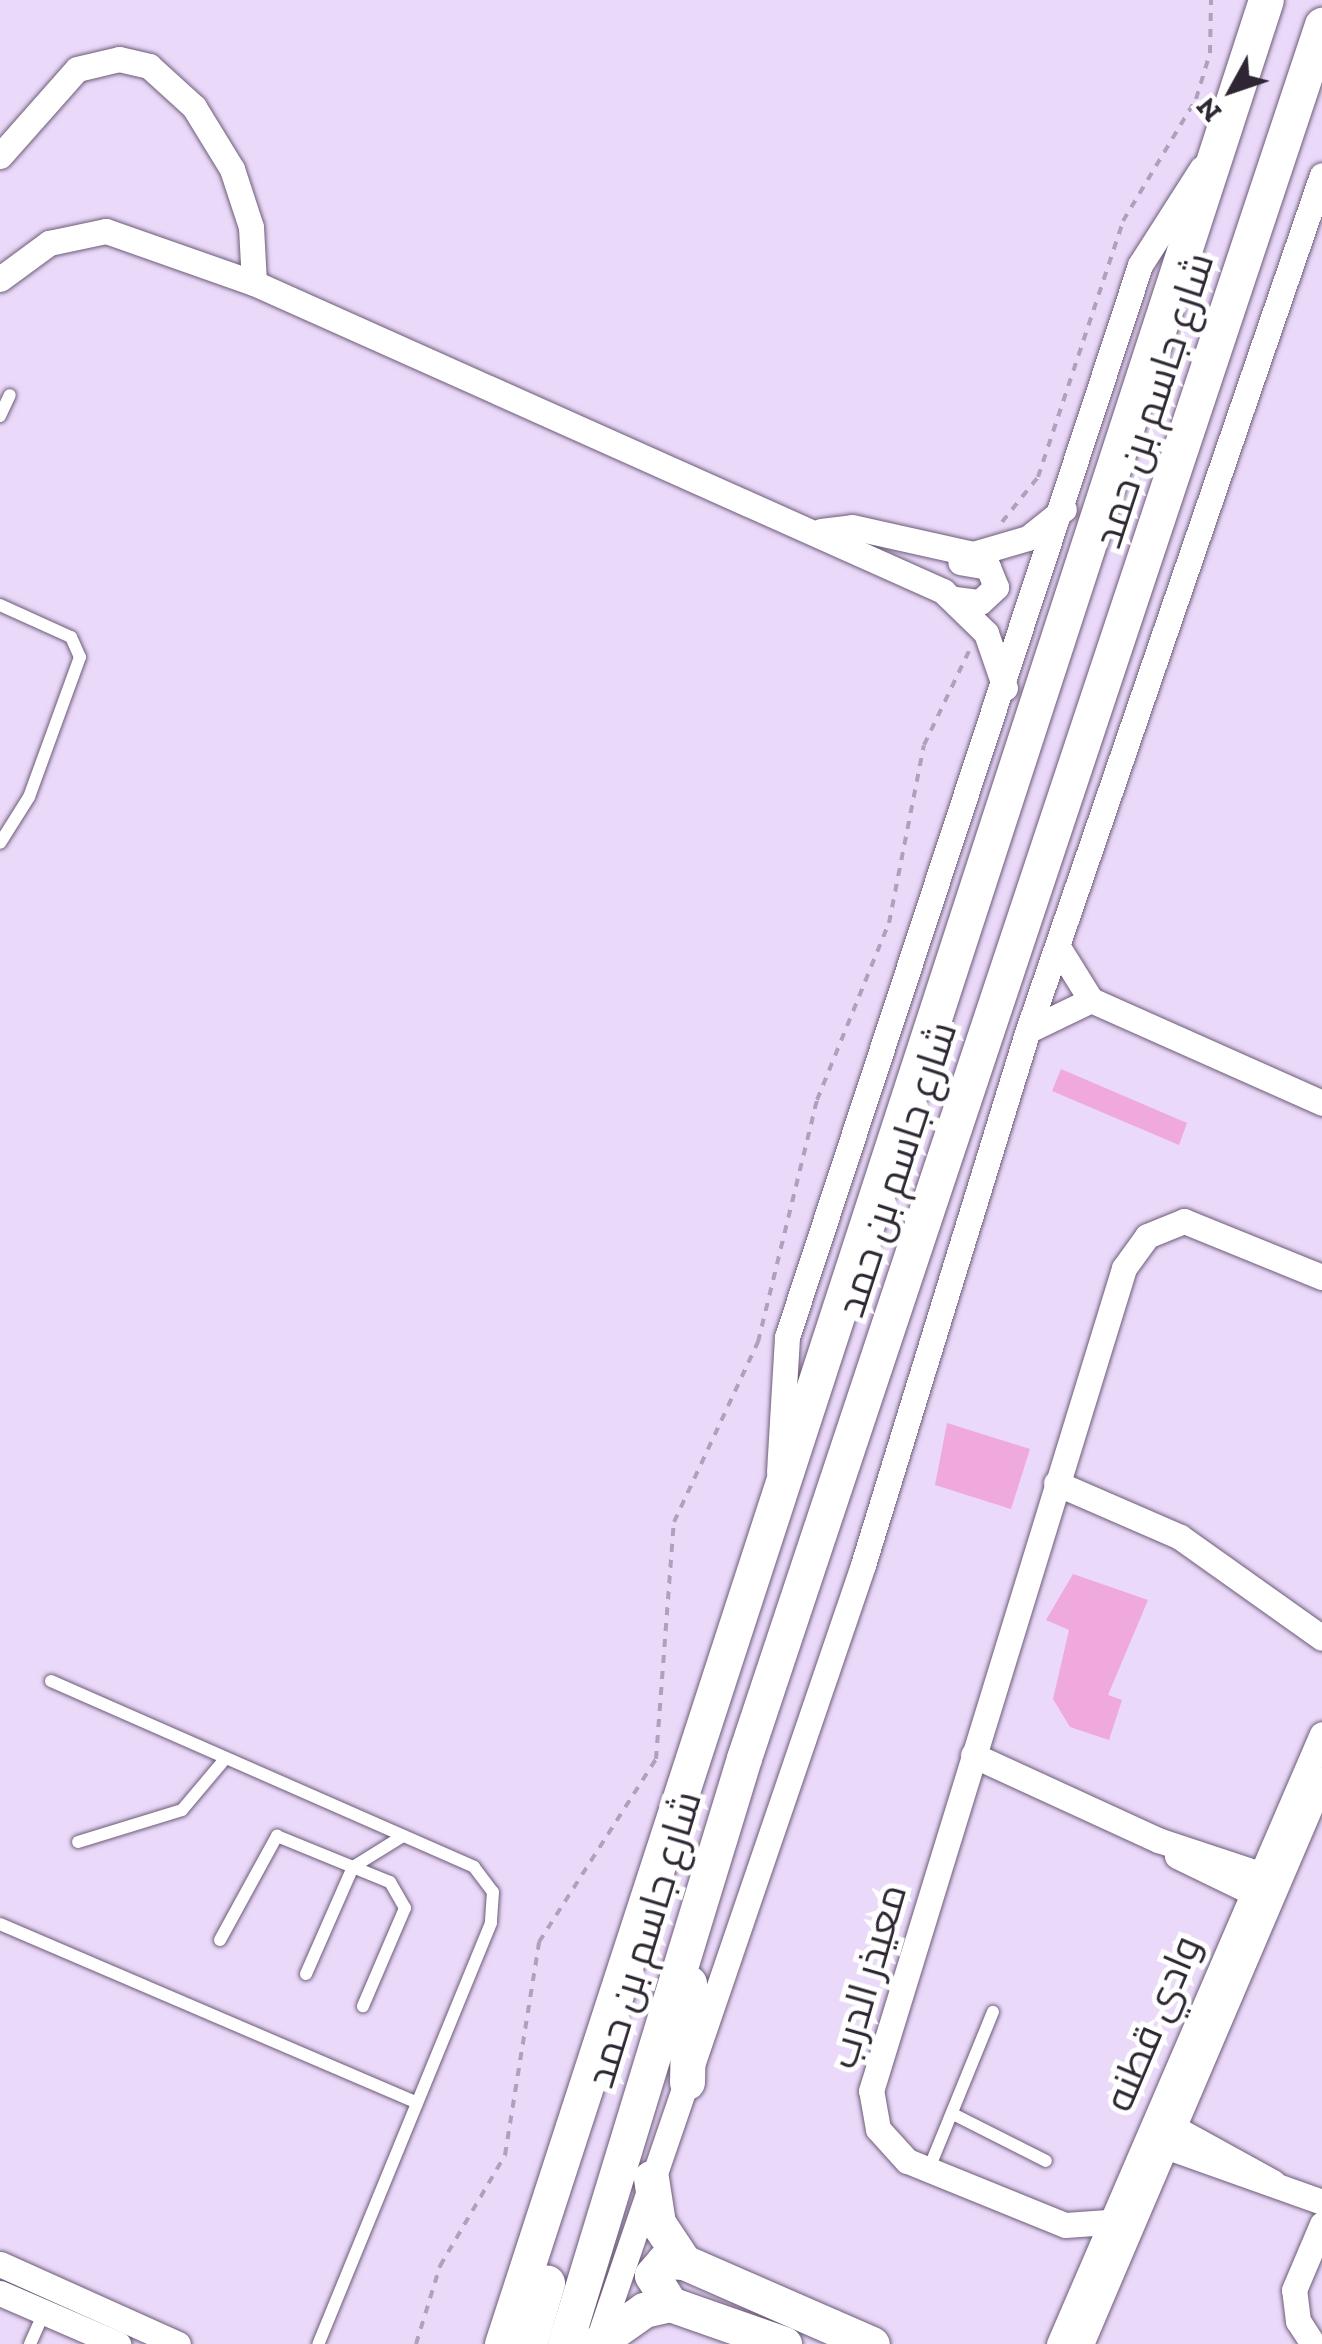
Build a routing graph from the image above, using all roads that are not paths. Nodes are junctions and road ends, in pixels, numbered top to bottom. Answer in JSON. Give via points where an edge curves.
{"nodes":[{"id":1,"x":1266,"y":0,"type":"edge"},
{"id":2,"x":1322,"y":25,"type":"edge"},
{"id":3,"x":1322,"y":64,"type":"edge"},
{"id":4,"x":1296,"y":104,"type":"junction"},
{"id":5,"x":1216,"y":147,"type":"junction"},
{"id":6,"x":0,"y":156,"type":"edge"},
{"id":7,"x":1322,"y":176,"type":"edge"},
{"id":8,"x":0,"y":279,"type":"edge"},
{"id":9,"x":254,"y":283,"type":"junction"},
{"id":10,"x":10,"y":395,"type":"dead end"},
{"id":11,"x":0,"y":416,"type":"edge"},
{"id":12,"x":1065,"y":508,"type":"junction"},
{"id":13,"x":820,"y":530,"type":"junction"},
{"id":14,"x":938,"y":550,"type":"junction"},
{"id":15,"x":955,"y":600,"type":"junction"},
{"id":16,"x":0,"y":606,"type":"edge"},
{"id":17,"x":1005,"y":688,"type":"junction"},
{"id":18,"x":0,"y":844,"type":"edge"},
{"id":19,"x":1058,"y":947,"type":"junction"},
{"id":20,"x":1090,"y":1000,"type":"junction"},
{"id":21,"x":1026,"y":1034,"type":"junction"},
{"id":22,"x":1263,"y":1072,"type":"junction"},
{"id":23,"x":1322,"y":1091,"type":"edge"},
{"id":24,"x":1322,"y":1104,"type":"edge"},
{"id":25,"x":1322,"y":1277,"type":"edge"},
{"id":26,"x":778,"y":1476,"type":"junction"},
{"id":27,"x":1056,"y":1483,"type":"junction"},
{"id":28,"x":1288,"y":1612,"type":"junction"},
{"id":29,"x":1322,"y":1616,"type":"edge"},
{"id":30,"x":1322,"y":1638,"type":"edge"},
{"id":31,"x":51,"y":1681,"type":"dead end"},
{"id":32,"x":1322,"y":1734,"type":"edge"},
{"id":33,"x":973,"y":1755,"type":"junction"},
{"id":34,"x":225,"y":1759,"type":"junction"},
{"id":35,"x":1322,"y":1779,"type":"edge"},
{"id":36,"x":404,"y":1836,"type":"junction"},
{"id":37,"x":78,"y":1842,"type":"dead end"},
{"id":38,"x":353,"y":1867,"type":"junction"},
{"id":39,"x":1263,"y":1886,"type":"junction"},
{"id":40,"x":0,"y":1924,"type":"edge"},
{"id":41,"x":687,"y":1936,"type":"junction"},
{"id":42,"x":220,"y":1940,"type":"dead end"},
{"id":43,"x":306,"y":1974,"type":"dead end"},
{"id":44,"x":363,"y":2006,"type":"dead end"},
{"id":45,"x":993,"y":2012,"type":"dead end"},
{"id":46,"x":687,"y":2082,"type":"junction"},
{"id":47,"x":413,"y":2101,"type":"junction"},
{"id":48,"x":953,"y":2114,"type":"junction"},
{"id":49,"x":1158,"y":2132,"type":"junction"},
{"id":50,"x":1046,"y":2161,"type":"dead end"},
{"id":51,"x":928,"y":2170,"type":"junction"},
{"id":52,"x":651,"y":2178,"type":"junction"},
{"id":53,"x":553,"y":2198,"type":"junction"},
{"id":54,"x":1322,"y":2202,"type":"edge"},
{"id":55,"x":1108,"y":2222,"type":"junction"},
{"id":56,"x":1322,"y":2224,"type":"edge"},
{"id":57,"x":1065,"y":2225,"type":"junction"},
{"id":58,"x":684,"y":2262,"type":"junction"},
{"id":59,"x":0,"y":2264,"type":"edge"},
{"id":60,"x":1093,"y":2264,"type":"junction"},
{"id":61,"x":0,"y":2293,"type":"edge"},
{"id":62,"x":670,"y":2304,"type":"junction"},
{"id":63,"x":44,"y":2312,"type":"junction"},
{"id":64,"x":586,"y":2343,"type":"edge"},
{"id":65,"x":30,"y":2344,"type":"edge"},
{"id":66,"x":118,"y":2344,"type":"edge"},
{"id":67,"x":178,"y":2344,"type":"edge"},
{"id":68,"x":318,"y":2344,"type":"edge"},
{"id":69,"x":502,"y":2344,"type":"edge"},
{"id":70,"x":529,"y":2344,"type":"edge"},
{"id":71,"x":784,"y":2344,"type":"edge"},
{"id":72,"x":872,"y":2344,"type":"edge"},
{"id":73,"x":1058,"y":2344,"type":"edge"},
{"id":74,"x":1081,"y":2344,"type":"edge"},
{"id":75,"x":1313,"y":2344,"type":"edge"}],
"edges":[{"from":1,"to":5,"type":"main road","name":"شارع جاسم بن حمد"},
{"from":2,"to":4,"type":"main road","name":"شارع جاسم بن حمد"},
{"from":3,"to":4,"type":"main road"},
{"from":4,"to":41,"type":"main road","name":"شارع جاسم بن حمد"},
{"from":5,"to":12,"type":"street","name":"شارع جاسم بن حمد","via":[[1140,266]]},
{"from":5,"to":26,"type":"main road","name":"شارع جاسم بن حمد"},
{"from":6,"to":9,"type":"street","via":[[77,69],[120,58],[149,66],[194,107],[232,168],[251,227]]},
{"from":7,"to":19,"type":"street","name":"شارع جاسم بن حمد"},
{"from":8,"to":9,"type":"street","via":[[48,243],[106,231]]},
{"from":9,"to":13,"type":"street"},
{"from":10,"to":11,"type":"lane"},
{"from":12,"to":14,"type":"street","via":[[1006,548]]},
{"from":12,"to":17,"type":"street","name":"شارع جاسم بن حمد"},
{"from":13,"to":14,"type":"street","via":[[857,528]]},
{"from":13,"to":15,"type":"street","via":[[844,552]]},
{"from":14,"to":15,"type":"street","via":[[995,576],[986,600]]},
{"from":15,"to":17,"type":"street","via":[[986,633]]},
{"from":16,"to":18,"type":"lane","via":[[71,637],[80,657],[29,797]]},
{"from":17,"to":26,"type":"street","name":"شارع جاسم بن حمد","via":[[786,1337]]},
{"from":19,"to":20,"type":"street"},
{"from":19,"to":21,"type":"street","name":"شارع جاسم بن حمد"},
{"from":20,"to":21,"type":"street","via":[[1058,1009]]},
{"from":20,"to":22,"type":"street"},
{"from":21,"to":46,"type":"street","name":"شارع جاسم بن حمد","via":[[863,1565]]},
{"from":22,"to":23,"type":"street"},
{"from":22,"to":24,"type":"street"},
{"from":25,"to":27,"type":"street","name":"معيذر الدرب","via":[[1200,1224],[1170,1222],[1147,1236],[1124,1268]]},
{"from":26,"to":53,"type":"main road","name":"شارع جاسم بن حمد"},
{"from":27,"to":28,"type":"street","via":[[1180,1536]]},
{"from":27,"to":33,"type":"street","name":"معيذر الدرب"},
{"from":28,"to":29,"type":"street"},
{"from":28,"to":30,"type":"street"},
{"from":31,"to":34,"type":"lane"},
{"from":32,"to":39,"type":"street","name":"وادي قطنه"},
{"from":33,"to":39,"type":"street"},
{"from":33,"to":51,"type":"street","name":"معيذر الدرب","via":[[870,2091],[878,2129]]},
{"from":34,"to":36,"type":"lane"},
{"from":34,"to":37,"type":"lane","via":[[172,1816]]},
{"from":35,"to":39,"type":"street","name":"وادي قطنه"},
{"from":36,"to":38,"type":"lane"},
{"from":36,"to":47,"type":"lane","via":[[474,1867],[494,1902]]},
{"from":38,"to":42,"type":"lane","via":[[276,1836]]},
{"from":38,"to":43,"type":"lane"},
{"from":38,"to":44,"type":"lane","via":[[390,1882],[406,1908]]},
{"from":39,"to":49,"type":"street","name":"وادي قطنه"},
{"from":40,"to":47,"type":"lane"},
{"from":41,"to":46,"type":"main road"},
{"from":41,"to":64,"type":"main road","name":"شارع جاسم بن حمد"},
{"from":45,"to":48,"type":"lane"},
{"from":46,"to":52,"type":"street","name":"شارع جاسم بن حمد"},
{"from":47,"to":68,"type":"lane"},
{"from":48,"to":50,"type":"lane"},
{"from":48,"to":51,"type":"lane"},
{"from":49,"to":54,"type":"street"},
{"from":49,"to":55,"type":"street","name":"وادي قطنه"},
{"from":49,"to":74,"type":"street","name":"وادي قطنه"},
{"from":51,"to":57,"type":"street","name":"معيذر الدرب"},
{"from":52,"to":58,"type":"main road","via":[[658,2222]]},
{"from":52,"to":64,"type":"street","name":"شارع جاسم بن حمد"},
{"from":53,"to":69,"type":"main road","name":"شارع جاسم بن حمد"},
{"from":53,"to":70,"type":"main road","via":[[550,2273]]},
{"from":55,"to":57,"type":"street","name":"معيذر الدرب"},
{"from":55,"to":60,"type":"street","name":"وادي قطنه"},
{"from":56,"to":75,"type":"street","via":[[1294,2290],[1298,2321]]},
{"from":57,"to":60,"type":"street"},
{"from":58,"to":62,"type":"main road","via":[[664,2260],[652,2275]]},
{"from":58,"to":72,"type":"main road"},
{"from":59,"to":67,"type":"street"},
{"from":60,"to":73,"type":"street","name":"وادي قطنه"},
{"from":61,"to":63,"type":"street"},
{"from":62,"to":64,"type":"main road"},
{"from":62,"to":71,"type":"main road"},
{"from":63,"to":65,"type":"lane"},
{"from":63,"to":66,"type":"street"}]}
